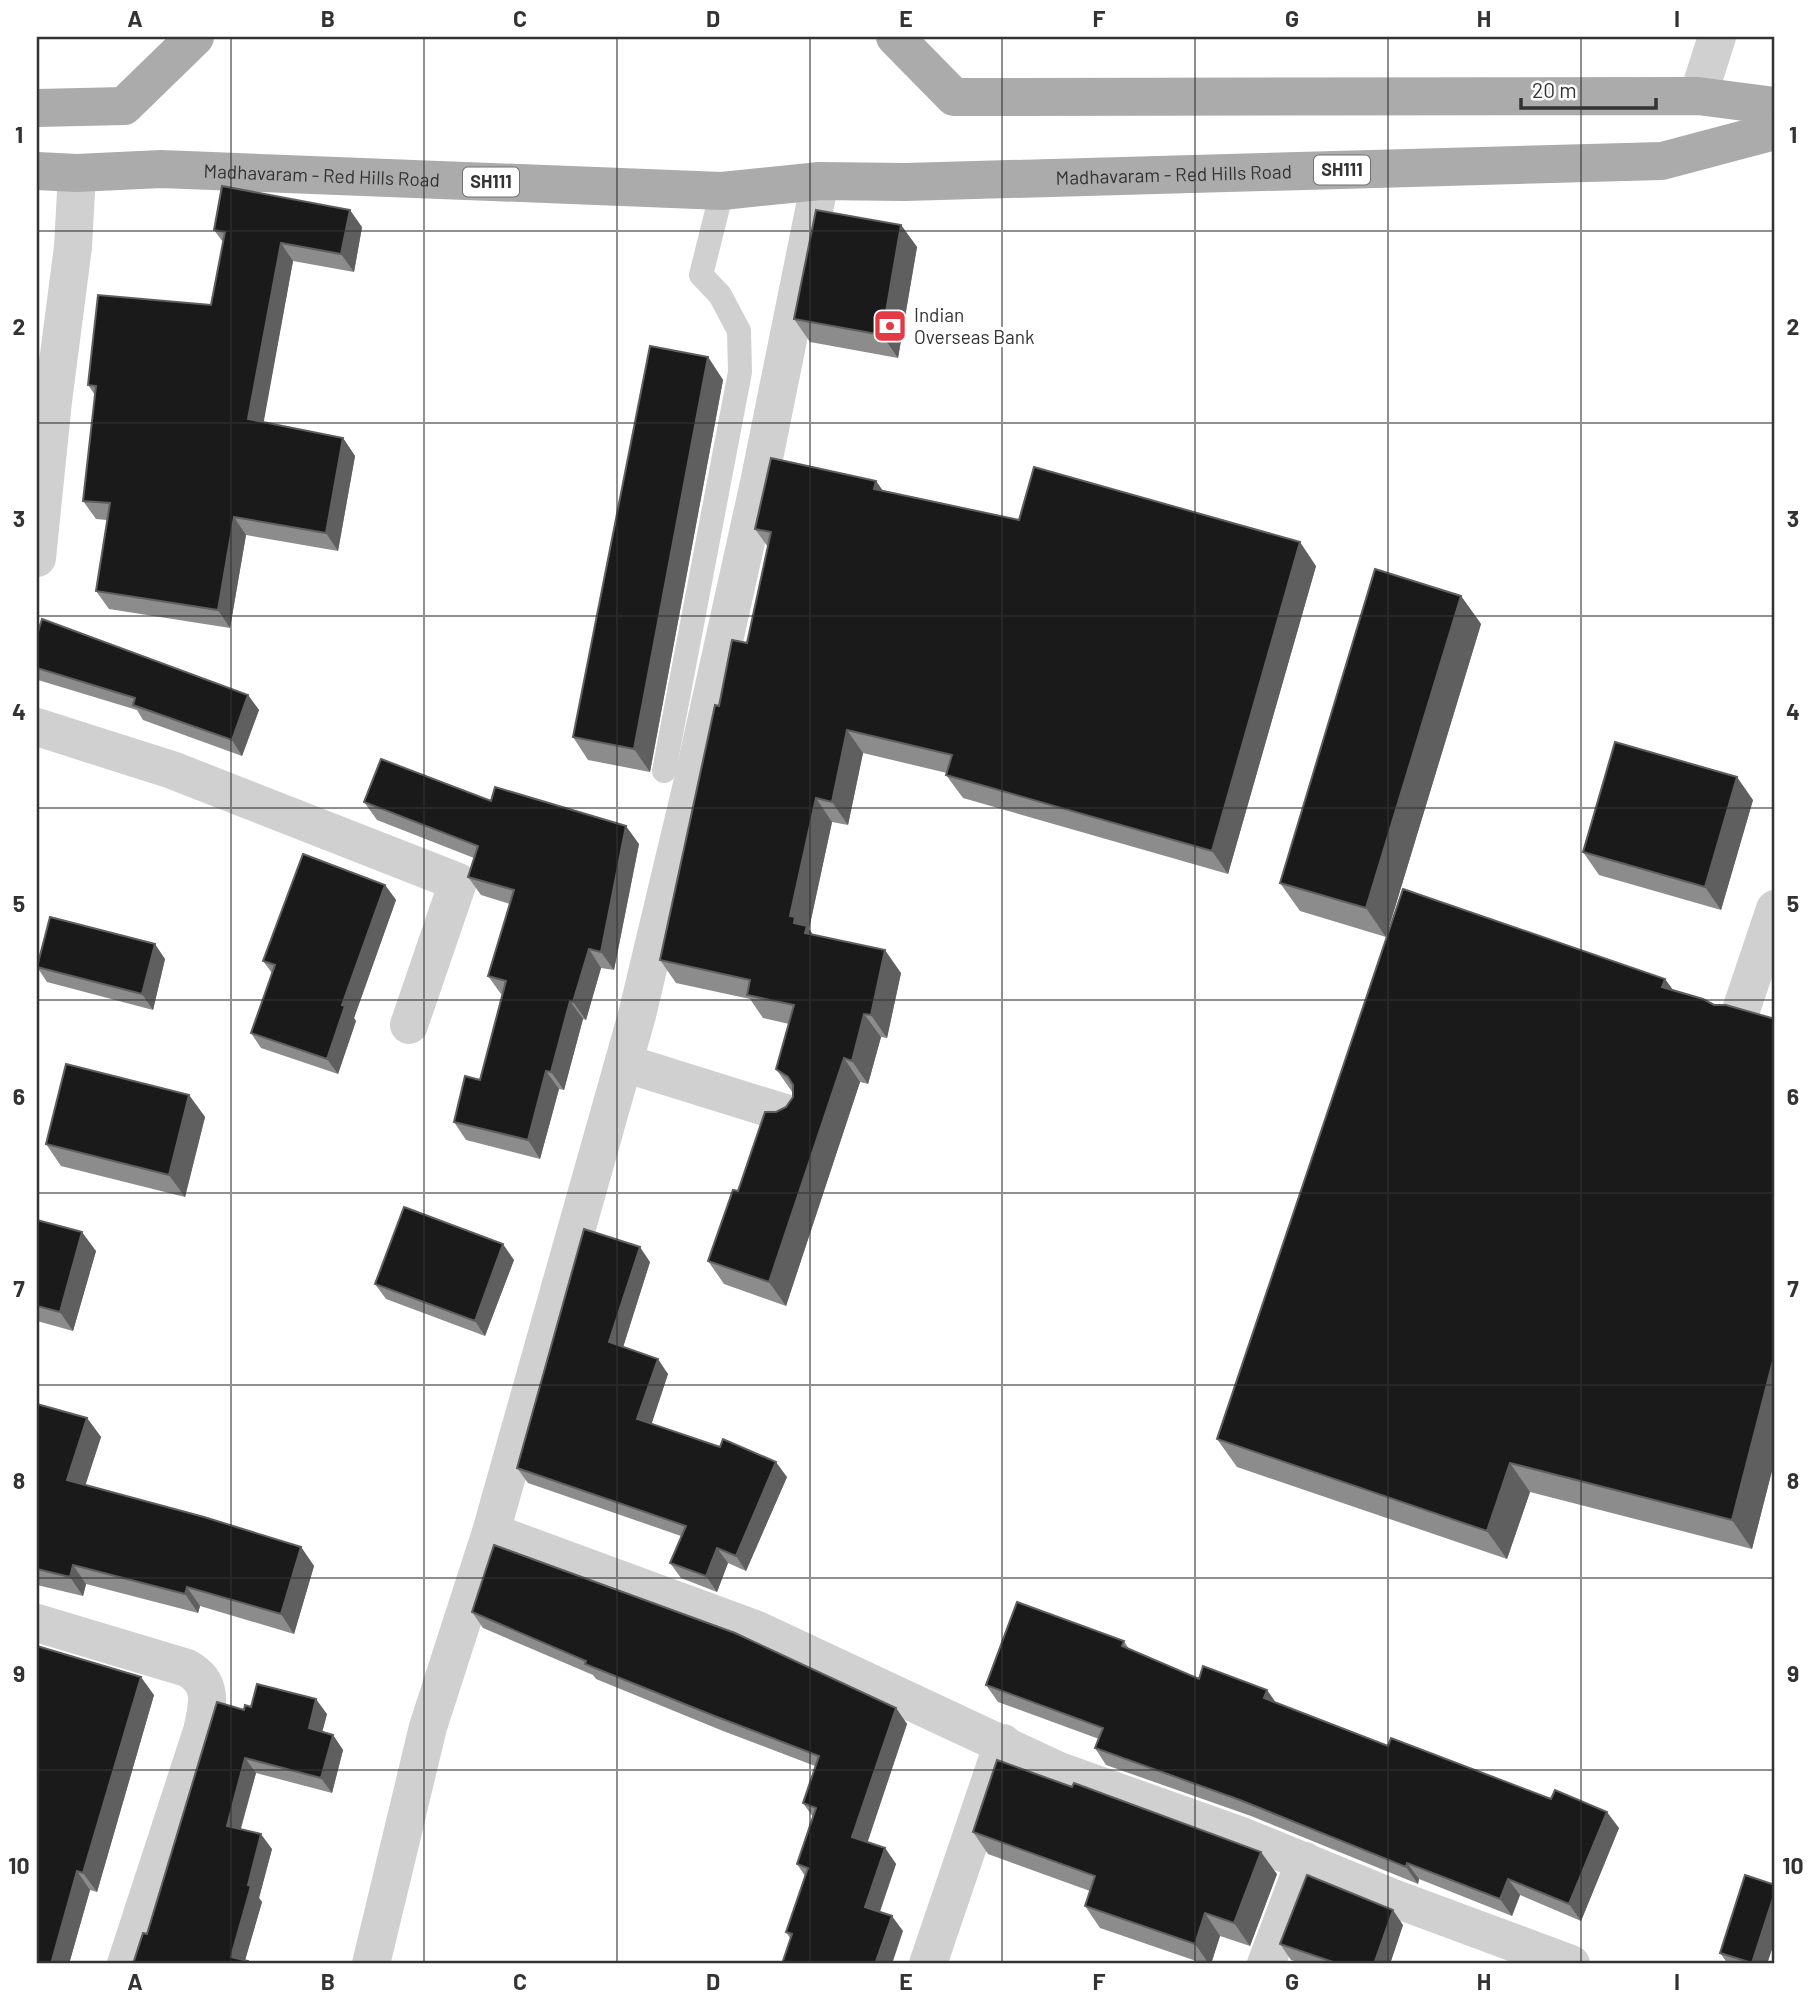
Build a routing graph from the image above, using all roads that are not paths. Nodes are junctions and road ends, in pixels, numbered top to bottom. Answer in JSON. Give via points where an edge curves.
{"nodes":[{"id":1,"x":195,"y":37,"type":"edge"},
{"id":2,"x":895,"y":37,"type":"edge"},
{"id":3,"x":1717,"y":37,"type":"edge"},
{"id":4,"x":1698,"y":96,"type":"junction"},
{"id":5,"x":1775,"y":106,"type":"edge"},
{"id":6,"x":37,"y":108,"type":"edge"},
{"id":7,"x":1775,"y":131,"type":"edge"},
{"id":8,"x":37,"y":172,"type":"edge"},
{"id":9,"x":77,"y":173,"type":"junction"},
{"id":10,"x":820,"y":181,"type":"junction"},
{"id":11,"x":722,"y":191,"type":"junction"},
{"id":12,"x":740,"y":372,"type":"junction"},
{"id":13,"x":780,"y":378,"type":"junction"},
{"id":14,"x":37,"y":558,"type":"edge"},
{"id":15,"x":37,"y":727,"type":"edge"},
{"id":16,"x":664,"y":771,"type":"dead end"},
{"id":17,"x":1775,"y":909,"type":"edge"},
{"id":18,"x":1740,"y":1013,"type":"edge"},
{"id":19,"x":409,"y":1025,"type":"dead end"},
{"id":20,"x":624,"y":1063,"type":"junction"},
{"id":21,"x":788,"y":1114,"type":"edge"},
{"id":22,"x":491,"y":1532,"type":"junction"},
{"id":23,"x":37,"y":1623,"type":"edge"},
{"id":24,"x":1003,"y":1743,"type":"junction"},
{"id":25,"x":1305,"y":1861,"type":"junction"},
{"id":26,"x":126,"y":1964,"type":"edge"},
{"id":27,"x":371,"y":1964,"type":"edge"},
{"id":28,"x":928,"y":1964,"type":"edge"},
{"id":29,"x":1266,"y":1964,"type":"edge"},
{"id":30,"x":1571,"y":1964,"type":"edge"}],
"edges":[{"from":1,"to":6,"type":"main road","via":[[124,106]]},
{"from":2,"to":4,"type":"main road","via":[[954,97]]},
{"from":3,"to":4,"type":"street"},
{"from":4,"to":5,"type":"main road"},
{"from":7,"to":10,"type":"main road","name":"Madhavaram - Red Hills Road","number":"SH111","via":[[1662,161]]},
{"from":8,"to":9,"type":"main road"},
{"from":9,"to":11,"type":"main road","name":"Madhavaram - Red Hills Road","number":"SH111","via":[[161,169]]},
{"from":9,"to":14,"type":"street","via":[[74,247]]},
{"from":10,"to":11,"type":"main road","name":"Madhavaram - Red Hills Road","number":"SH111"},
{"from":10,"to":13,"type":"street"},
{"from":11,"to":12,"type":"lane","via":[[701,275],[720,295],[739,331]]},
{"from":12,"to":13,"type":"lane"},
{"from":12,"to":16,"type":"lane"},
{"from":13,"to":20,"type":"street","via":[[694,776]]},
{"from":15,"to":19,"type":"street","via":[[172,770],[458,882]]},
{"from":17,"to":18,"type":"street"},
{"from":20,"to":21,"type":"street"},
{"from":20,"to":22,"type":"street"},
{"from":22,"to":24,"type":"street","via":[[755,1629]]},
{"from":22,"to":27,"type":"street","via":[[428,1727]]},
{"from":23,"to":26,"type":"street","via":[[187,1668],[200,1676],[207,1693],[202,1731]]},
{"from":24,"to":25,"type":"street","via":[[1059,1771]]},
{"from":24,"to":28,"type":"street"},
{"from":25,"to":29,"type":"street"},
{"from":25,"to":30,"type":"street"}]}
